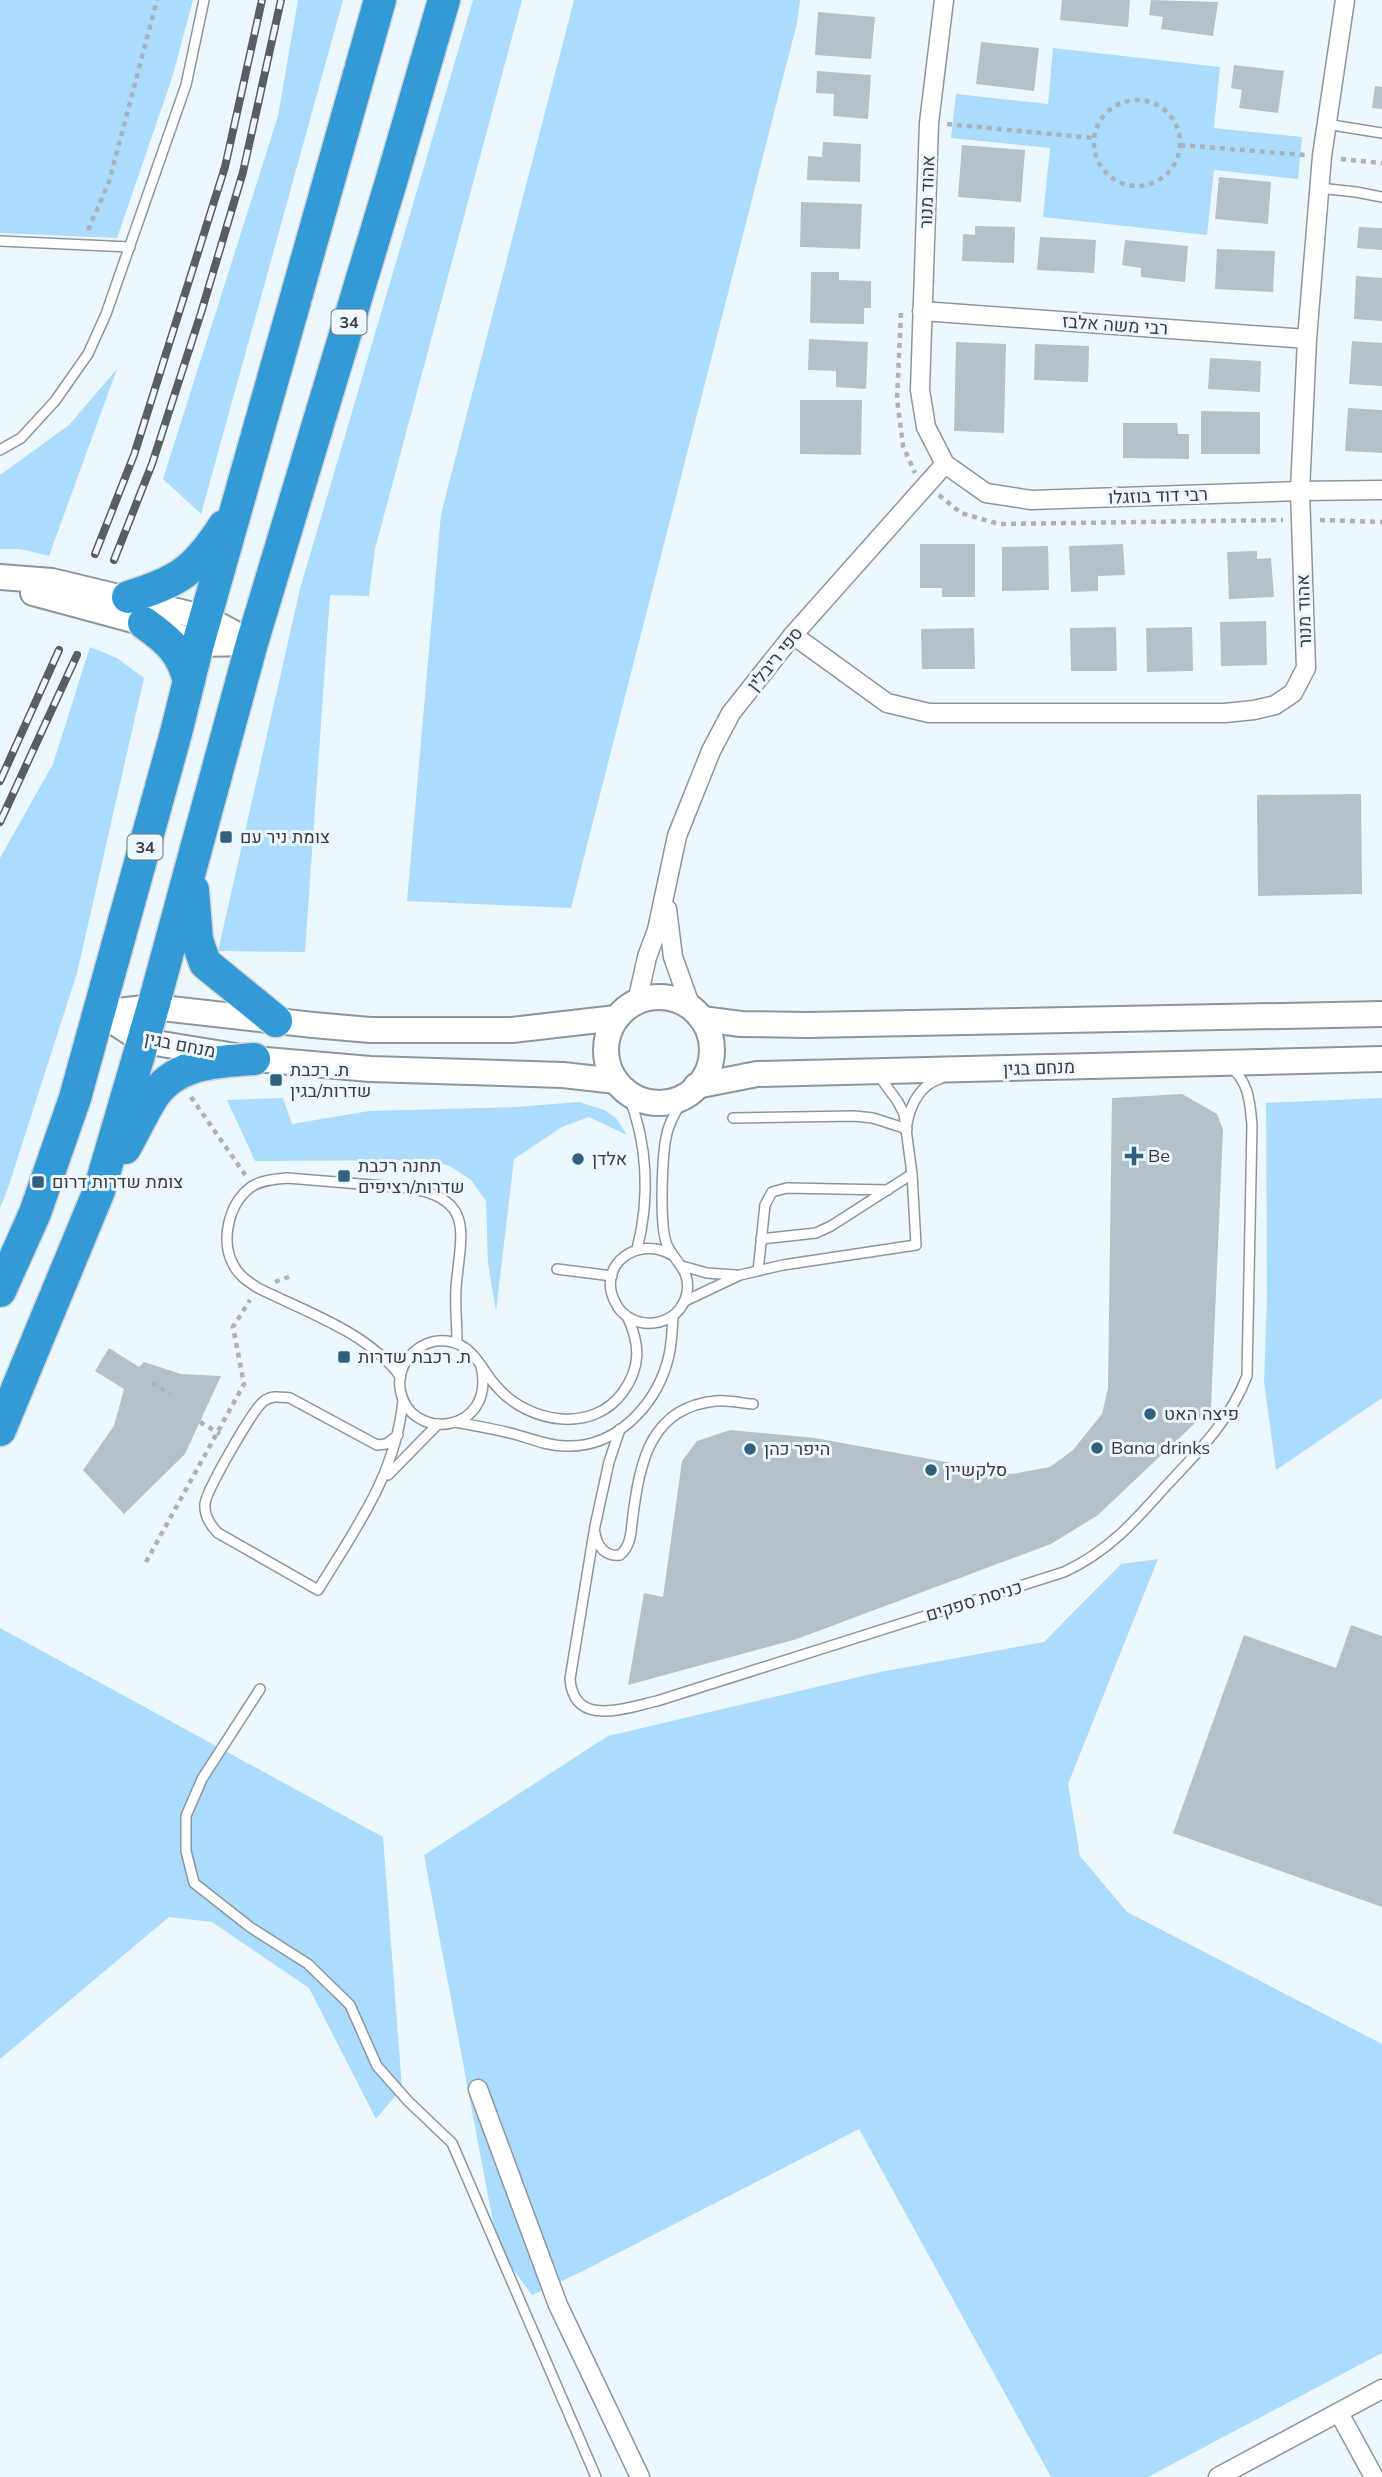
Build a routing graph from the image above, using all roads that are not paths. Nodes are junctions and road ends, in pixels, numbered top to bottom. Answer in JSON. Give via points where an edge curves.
{"nodes":[{"id":1,"x":204,"y":0,"type":"edge"},
{"id":2,"x":380,"y":0,"type":"edge"},
{"id":3,"x":443,"y":0,"type":"edge"},
{"id":4,"x":944,"y":0,"type":"edge"},
{"id":5,"x":1345,"y":0,"type":"edge"},
{"id":6,"x":1326,"y":124,"type":"junction"},
{"id":7,"x":1382,"y":133,"type":"edge"},
{"id":8,"x":1319,"y":188,"type":"junction"},
{"id":9,"x":1382,"y":197,"type":"edge"},
{"id":10,"x":0,"y":241,"type":"edge"},
{"id":11,"x":130,"y":247,"type":"junction"},
{"id":12,"x":922,"y":311,"type":"junction"},
{"id":13,"x":1307,"y":339,"type":"junction"},
{"id":14,"x":0,"y":450,"type":"edge"},
{"id":15,"x":944,"y":464,"type":"junction"},
{"id":16,"x":1382,"y":490,"type":"edge"},
{"id":17,"x":1300,"y":491,"type":"junction"},
{"id":18,"x":238,"y":504,"type":"junction"},
{"id":19,"x":0,"y":577,"type":"edge"},
{"id":20,"x":0,"y":584,"type":"edge"},
{"id":21,"x":136,"y":610,"type":"junction"},
{"id":22,"x":202,"y":631,"type":"junction"},
{"id":23,"x":793,"y":635,"type":"junction"},
{"id":24,"x":252,"y":643,"type":"junction"},
{"id":25,"x":189,"y":681,"type":"junction"},
{"id":26,"x":191,"y":867,"type":"junction"},
{"id":27,"x":665,"y":888,"type":"junction"},
{"id":28,"x":637,"y":1003,"type":"junction"},
{"id":29,"x":153,"y":1007,"type":"junction"},
{"id":30,"x":100,"y":1013,"type":"junction"},
{"id":31,"x":697,"y":1014,"type":"junction"},
{"id":32,"x":1382,"y":1014,"type":"edge"},
{"id":33,"x":616,"y":1018,"type":"junction"},
{"id":34,"x":276,"y":1021,"type":"junction"},
{"id":35,"x":143,"y":1041,"type":"junction"},
{"id":36,"x":254,"y":1059,"type":"junction"},
{"id":37,"x":1382,"y":1059,"type":"edge"},
{"id":38,"x":1219,"y":1062,"type":"junction"},
{"id":39,"x":968,"y":1070,"type":"junction"},
{"id":40,"x":868,"y":1071,"type":"junction"},
{"id":41,"x":622,"y":1088,"type":"junction"},
{"id":42,"x":690,"y":1092,"type":"junction"},
{"id":43,"x":733,"y":1118,"type":"dead end"},
{"id":44,"x":907,"y":1129,"type":"junction"},
{"id":45,"x":912,"y":1174,"type":"junction"},
{"id":46,"x":888,"y":1190,"type":"junction"},
{"id":47,"x":99,"y":1191,"type":"junction"},
{"id":48,"x":761,"y":1239,"type":"junction"},
{"id":49,"x":637,"y":1249,"type":"junction"},
{"id":50,"x":673,"y":1255,"type":"junction"},
{"id":51,"x":682,"y":1266,"type":"junction"},
{"id":52,"x":557,"y":1269,"type":"dead end"},
{"id":53,"x":758,"y":1271,"type":"junction"},
{"id":54,"x":740,"y":1275,"type":"junction"},
{"id":55,"x":612,"y":1276,"type":"junction"},
{"id":56,"x":0,"y":1291,"type":"edge"},
{"id":57,"x":685,"y":1301,"type":"junction"},
{"id":58,"x":673,"y":1315,"type":"junction"},
{"id":59,"x":628,"y":1318,"type":"junction"},
{"id":60,"x":457,"y":1343,"type":"junction"},
{"id":61,"x":481,"y":1366,"type":"junction"},
{"id":62,"x":400,"y":1376,"type":"junction"},
{"id":63,"x":403,"y":1400,"type":"junction"},
{"id":64,"x":753,"y":1404,"type":"dead end"},
{"id":65,"x":456,"y":1422,"type":"junction"},
{"id":66,"x":438,"y":1424,"type":"junction"},
{"id":67,"x":620,"y":1429,"type":"junction"},
{"id":68,"x":0,"y":1430,"type":"edge"},
{"id":69,"x":398,"y":1435,"type":"junction"},
{"id":70,"x":384,"y":1479,"type":"junction"},
{"id":71,"x":595,"y":1526,"type":"junction"},
{"id":72,"x":260,"y":1689,"type":"dead end"},
{"id":73,"x":478,"y":2089,"type":"dead end"},
{"id":74,"x":1382,"y":2389,"type":"edge"},
{"id":75,"x":1339,"y":2413,"type":"junction"},
{"id":76,"x":596,"y":2477,"type":"edge"},
{"id":77,"x":640,"y":2477,"type":"edge"},
{"id":78,"x":1218,"y":2477,"type":"edge"},
{"id":79,"x":1374,"y":2477,"type":"edge"}],
"edges":[{"from":1,"to":11,"type":"lane","via":[[186,85]]},
{"from":2,"to":18,"type":"highway","number":"34"},
{"from":3,"to":24,"type":"highway","number":"34"},
{"from":4,"to":12,"type":"street","name":"אהוד מנור","via":[[929,123]]},
{"from":5,"to":6,"type":"street","name":"אהוד מנור"},
{"from":6,"to":7,"type":"lane"},
{"from":6,"to":8,"type":"street","name":"אהוד מנור"},
{"from":8,"to":9,"type":"lane"},
{"from":8,"to":13,"type":"street","name":"אהוד מנור"},
{"from":10,"to":11,"type":"lane"},
{"from":11,"to":14,"type":"lane","via":[[88,354],[55,401],[21,438]]},
{"from":12,"to":13,"type":"street","name":"רבי משה אלבז"},
{"from":12,"to":15,"type":"street","name":"אהוד מנור","via":[[920,390],[926,428]]},
{"from":13,"to":17,"type":"street","name":"אהוד מנור"},
{"from":15,"to":17,"type":"street","name":"רבי דוד בוזגלו","via":[[986,493],[1031,500]]},
{"from":15,"to":23,"type":"street","name":"ספי ריבלין"},
{"from":16,"to":17,"type":"street","name":"רבי דוד בוזגלו"},
{"from":17,"to":23,"type":"street","name":"אהוד מנור","via":[[1306,668],[1293,693],[1275,705],[1225,713],[929,713],[887,703]]},
{"from":18,"to":21,"type":"highway","via":[[198,562]]},
{"from":18,"to":22,"type":"highway","number":"34"},
{"from":19,"to":21,"type":"main road","via":[[52,581]]},
{"from":20,"to":21,"type":"main road"},
{"from":21,"to":22,"type":"main road"},
{"from":21,"to":25,"type":"highway","via":[[184,661]]},
{"from":22,"to":24,"type":"main road"},
{"from":22,"to":25,"type":"highway","number":"34"},
{"from":23,"to":27,"type":"street","name":"ספי ריבלין","via":[[731,713],[710,751],[677,836]]},
{"from":24,"to":26,"type":"highway","number":"34"},
{"from":25,"to":30,"type":"highway","number":"34"},
{"from":26,"to":29,"type":"highway","number":"34"},
{"from":26,"to":34,"type":"highway","via":[[197,940],[205,963]]},
{"from":27,"to":28,"type":"street","name":"ספי ריבלין"},
{"from":27,"to":31,"type":"street","name":"ספי ריבלין","via":[[673,957]]},
{"from":28,"to":31,"type":"main road","via":[[672,999]]},
{"from":28,"to":33,"type":"main road"},
{"from":29,"to":30,"type":"main road","name":"מנחם בגין"},
{"from":29,"to":34,"type":"main road","name":"מנחם בגין"},
{"from":29,"to":35,"type":"highway","number":"34"},
{"from":30,"to":35,"type":"main road","name":"מנחם בגין"},
{"from":30,"to":56,"type":"highway","number":"34","via":[[35,1213]]},
{"from":31,"to":32,"type":"main road","via":[[741,1024],[807,1025]]},
{"from":31,"to":42,"type":"main road","via":[[710,1040],[711,1057],[705,1075]]},
{"from":33,"to":34,"type":"main road","name":"מנחם בגין","via":[[498,1030],[370,1030]]},
{"from":33,"to":41,"type":"main road","via":[[606,1048],[608,1064]]},
{"from":35,"to":36,"type":"main road","name":"מנחם בגין"},
{"from":35,"to":47,"type":"highway","number":"34"},
{"from":36,"to":41,"type":"main road","name":"מנחם בגין","via":[[370,1069],[563,1075]]},
{"from":36,"to":47,"type":"highway","via":[[209,1063],[176,1074],[152,1098]]},
{"from":37,"to":38,"type":"main road","name":"מנחם בגין"},
{"from":38,"to":39,"type":"main road","name":"מנחם בגין"},
{"from":38,"to":71,"type":"lane","name":"כניסת ספקים","via":[[1233,1068],[1250,1095],[1247,1376],[1232,1409],[1204,1446],[1121,1536],[1096,1556],[1065,1572],[657,1701],[600,1712],[585,1708],[571,1691],[570,1679]]},
{"from":39,"to":40,"type":"main road","name":"מנחם בגין"},
{"from":39,"to":44,"type":"lane","via":[[932,1081],[914,1102]]},
{"from":40,"to":42,"type":"main road","name":"מנחם בגין","via":[[757,1074]]},
{"from":40,"to":44,"type":"lane","via":[[890,1090]]},
{"from":41,"to":42,"type":"main road","via":[[644,1101],[660,1103]]},
{"from":41,"to":49,"type":"lane","via":[[643,1151],[646,1205]]},
{"from":42,"to":50,"type":"lane","via":[[671,1121],[664,1149],[664,1231]]},
{"from":43,"to":44,"type":"lane","via":[[854,1116]]},
{"from":44,"to":45,"type":"lane"},
{"from":45,"to":46,"type":"lane"},
{"from":45,"to":53,"type":"lane","via":[[916,1245]]},
{"from":46,"to":48,"type":"lane","via":[[816,1233]]},
{"from":46,"to":48,"type":"lane","via":[[786,1188],[772,1192],[765,1205]]},
{"from":47,"to":68,"type":"highway","number":"34"},
{"from":48,"to":53,"type":"lane"},
{"from":49,"to":50,"type":"lane","via":[[653,1248]]},
{"from":49,"to":55,"type":"lane","via":[[622,1259]]},
{"from":50,"to":51,"type":"lane"},
{"from":51,"to":54,"type":"lane"},
{"from":51,"to":57,"type":"lane","via":[[688,1283]]},
{"from":52,"to":55,"type":"lane"},
{"from":53,"to":54,"type":"lane"},
{"from":54,"to":57,"type":"lane"},
{"from":55,"to":59,"type":"lane","via":[[613,1297]]},
{"from":57,"to":58,"type":"lane"},
{"from":58,"to":59,"type":"lane","via":[[653,1324]]},
{"from":58,"to":67,"type":"lane","via":[[663,1378],[642,1410]]},
{"from":59,"to":61,"type":"lane","via":[[637,1344],[631,1381],[619,1398],[588,1417],[551,1419],[530,1412],[497,1388]]},
{"from":60,"to":61,"type":"lane"},
{"from":60,"to":62,"type":"lane","via":[[423,1345],[412,1352]]},
{"from":60,"to":62,"type":"lane","via":[[461,1226],[448,1201],[426,1190],[287,1178],[252,1186],[234,1210],[226,1240],[234,1268],[258,1288],[364,1341]]},
{"from":61,"to":65,"type":"lane","via":[[484,1380],[477,1407]]},
{"from":62,"to":63,"type":"lane"},
{"from":63,"to":66,"type":"lane","via":[[419,1418]]},
{"from":63,"to":69,"type":"lane"},
{"from":64,"to":71,"type":"lane","via":[[717,1401],[690,1407],[668,1420],[644,1455],[625,1550],[615,1556],[602,1550]]},
{"from":65,"to":66,"type":"lane"},
{"from":65,"to":67,"type":"lane","via":[[566,1446],[599,1441]]},
{"from":66,"to":70,"type":"lane"},
{"from":67,"to":71,"type":"lane","name":"כניסת ספקים"},
{"from":69,"to":70,"type":"lane"},
{"from":69,"to":70,"type":"lane","via":[[377,1445],[303,1404],[277,1396],[267,1399],[259,1405],[205,1504],[210,1524],[218,1533],[318,1590]]},
{"from":72,"to":76,"type":"lane","via":[[202,1779],[186,1816],[186,1850],[194,1883],[308,1964],[351,2005],[377,2066],[452,2143]]},
{"from":73,"to":77,"type":"street","via":[[558,2305]]},
{"from":74,"to":75,"type":"street"},
{"from":75,"to":78,"type":"street"},
{"from":75,"to":79,"type":"street"}]}
